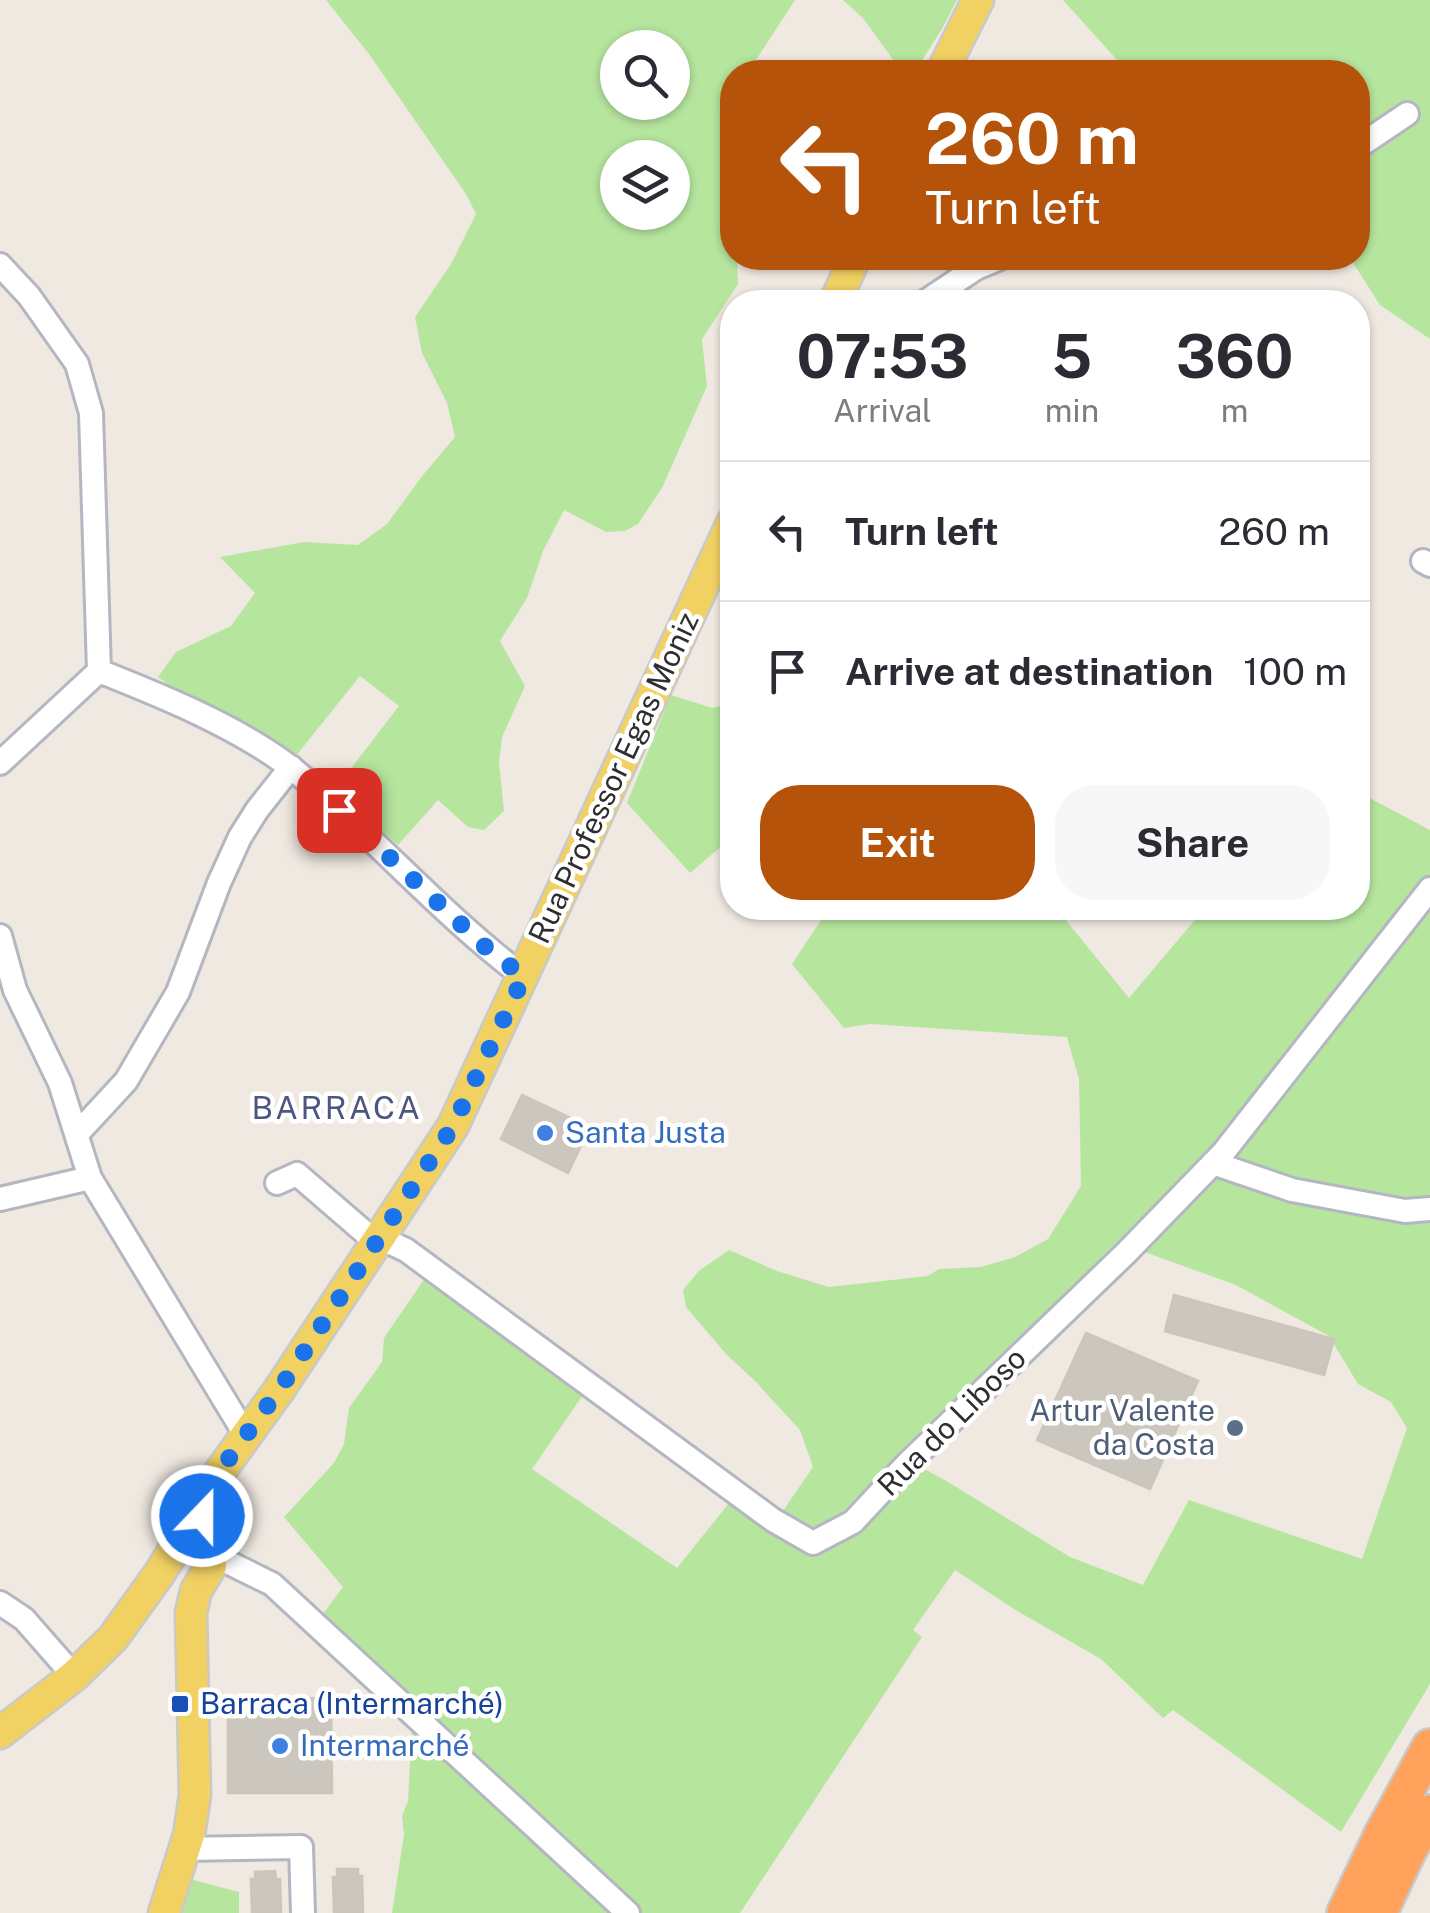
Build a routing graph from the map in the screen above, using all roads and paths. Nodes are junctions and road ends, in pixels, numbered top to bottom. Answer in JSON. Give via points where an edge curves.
{"nodes":[{"id":1,"x":978,"y":0,"type":"edge"},
{"id":2,"x":948,"y":60,"type":"edge"},
{"id":3,"x":1406,"y":114,"type":"dead end"},
{"id":4,"x":1370,"y":139,"type":"edge"},
{"id":5,"x":0,"y":265,"type":"edge"},
{"id":6,"x":973,"y":270,"type":"edge"},
{"id":7,"x":944,"y":290,"type":"edge"},
{"id":8,"x":720,"y":549,"type":"edge"},
{"id":9,"x":99,"y":671,"type":"junction"},
{"id":10,"x":0,"y":762,"type":"edge"},
{"id":11,"x":291,"y":767,"type":"junction"},
{"id":12,"x":1430,"y":889,"type":"edge"},
{"id":13,"x":0,"y":939,"type":"edge"},
{"id":14,"x":524,"y":976,"type":"junction"},
{"id":15,"x":76,"y":1134,"type":"junction"},
{"id":16,"x":1213,"y":1163,"type":"junction"},
{"id":17,"x":90,"y":1178,"type":"junction"},
{"id":18,"x":277,"y":1183,"type":"dead end"},
{"id":19,"x":0,"y":1199,"type":"edge"},
{"id":20,"x":1430,"y":1208,"type":"edge"},
{"id":21,"x":380,"y":1238,"type":"junction"},
{"id":22,"x":246,"y":1434,"type":"junction"},
{"id":23,"x":188,"y":1562,"type":"junction"},
{"id":24,"x":0,"y":1603,"type":"edge"},
{"id":25,"x":74,"y":1676,"type":"junction"},
{"id":26,"x":0,"y":1732,"type":"edge"},
{"id":27,"x":1430,"y":1747,"type":"edge"},
{"id":28,"x":1430,"y":1813,"type":"edge"},
{"id":29,"x":184,"y":1849,"type":"junction"},
{"id":30,"x":164,"y":1913,"type":"edge"},
{"id":31,"x":303,"y":1913,"type":"edge"},
{"id":32,"x":628,"y":1913,"type":"edge"},
{"id":33,"x":1345,"y":1913,"type":"edge"},
{"id":34,"x":1379,"y":1913,"type":"edge"}],
"edges":[{"from":1,"to":2,"type":"main road"},
{"from":3,"to":4,"type":"street"},
{"from":5,"to":9,"type":"street","via":[[77,364],[91,413]]},
{"from":6,"to":7,"type":"street"},
{"from":8,"to":14,"type":"main road","name":"Rua Professor Egas Moniz"},
{"from":9,"to":10,"type":"street"},
{"from":9,"to":11,"type":"street","via":[[247,738]]},
{"from":11,"to":14,"type":"street"},
{"from":11,"to":15,"type":"street","via":[[240,837],[178,992],[126,1081]]},
{"from":12,"to":16,"type":"street","name":"Rua do Liboso"},
{"from":13,"to":15,"type":"street"},
{"from":14,"to":21,"type":"main road","name":"Rua Professor Egas Moniz","via":[[453,1126]]},
{"from":15,"to":17,"type":"street"},
{"from":16,"to":20,"type":"street","via":[[1292,1190],[1405,1211]]},
{"from":16,"to":21,"type":"street","name":"Rua do Liboso","via":[[853,1522],[813,1543],[772,1520],[406,1250]]},
{"from":17,"to":19,"type":"street"},
{"from":17,"to":22,"type":"street"},
{"from":18,"to":21,"type":"street","via":[[297,1174],[370,1237]]},
{"from":21,"to":22,"type":"main road","name":"Rua Professor Egas Moniz"},
{"from":22,"to":23,"type":"main road","name":"Rua Professor Egas Moniz","via":[[189,1532]]},
{"from":23,"to":25,"type":"main road","via":[[146,1592]]},
{"from":23,"to":29,"type":"main road","via":[[195,1795]]},
{"from":23,"to":32,"type":"street","via":[[240,1567],[272,1584]]},
{"from":24,"to":25,"type":"street","via":[[24,1619]]},
{"from":25,"to":26,"type":"main road"},
{"from":27,"to":33,"type":"highway"},
{"from":28,"to":34,"type":"highway"},
{"from":29,"to":30,"type":"main road"},
{"from":29,"to":31,"type":"street","via":[[301,1847]]}]}
